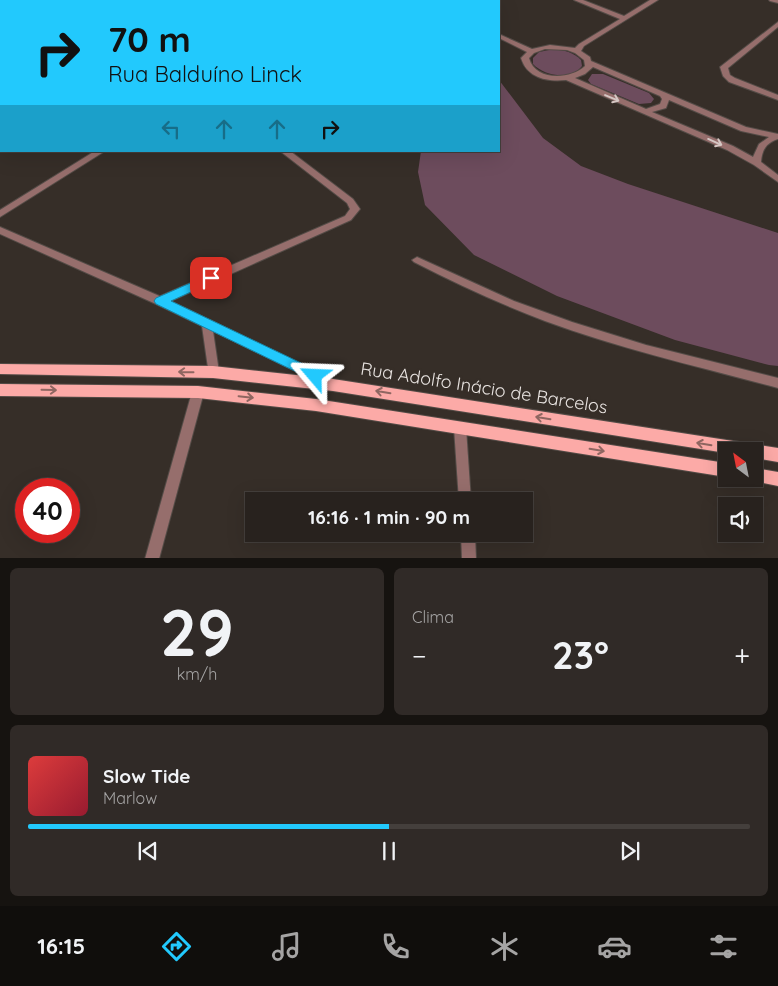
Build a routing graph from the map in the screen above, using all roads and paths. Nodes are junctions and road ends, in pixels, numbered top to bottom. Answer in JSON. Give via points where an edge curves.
{"nodes":[{"id":1,"x":578,"y":0,"type":"edge"},
{"id":2,"x":655,"y":0,"type":"edge"},
{"id":3,"x":772,"y":0,"type":"edge"},
{"id":4,"x":778,"y":1,"type":"edge"},
{"id":5,"x":624,"y":18,"type":"junction"},
{"id":6,"x":778,"y":24,"type":"edge"},
{"id":7,"x":500,"y":36,"type":"edge"},
{"id":8,"x":531,"y":51,"type":"junction"},
{"id":9,"x":577,"y":51,"type":"junction"},
{"id":10,"x":590,"y":63,"type":"junction"},
{"id":11,"x":568,"y":78,"type":"junction"},
{"id":12,"x":663,"y":95,"type":"junction"},
{"id":13,"x":778,"y":98,"type":"edge"},
{"id":14,"x":645,"y":111,"type":"junction"},
{"id":15,"x":777,"y":137,"type":"edge"},
{"id":16,"x":99,"y":152,"type":"edge"},
{"id":17,"x":285,"y":152,"type":"edge"},
{"id":18,"x":758,"y":163,"type":"junction"},
{"id":19,"x":778,"y":179,"type":"edge"},
{"id":20,"x":0,"y":214,"type":"edge"},
{"id":21,"x":0,"y":230,"type":"edge"},
{"id":22,"x":417,"y":260,"type":"dead end"},
{"id":23,"x":160,"y":301,"type":"junction"},
{"id":24,"x":207,"y":324,"type":"junction"},
{"id":25,"x":0,"y":369,"type":"edge"},
{"id":26,"x":213,"y":372,"type":"junction"},
{"id":27,"x":778,"y":383,"type":"edge"},
{"id":28,"x":333,"y":384,"type":"junction"},
{"id":29,"x":0,"y":390,"type":"edge"},
{"id":30,"x":198,"y":392,"type":"junction"},
{"id":31,"x":460,"y":428,"type":"junction"},
{"id":32,"x":718,"y":445,"type":"edge"},
{"id":33,"x":763,"y":453,"type":"edge"},
{"id":34,"x":778,"y":455,"type":"edge"},
{"id":35,"x":718,"y":469,"type":"edge"},
{"id":36,"x":763,"y":476,"type":"edge"},
{"id":37,"x":778,"y":479,"type":"edge"},
{"id":38,"x":464,"y":492,"type":"edge"},
{"id":39,"x":468,"y":542,"type":"edge"},
{"id":40,"x":152,"y":558,"type":"edge"},
{"id":41,"x":469,"y":558,"type":"edge"}],
"edges":[{"from":1,"to":5,"type":"street"},
{"from":2,"to":5,"type":"street"},
{"from":3,"to":4,"type":"street"},
{"from":5,"to":9,"type":"street","via":[[581,45]]},
{"from":6,"to":13,"type":"street","via":[[724,67],[732,80]]},
{"from":7,"to":8,"type":"street"},
{"from":8,"to":9,"type":"street","via":[[552,46]]},
{"from":8,"to":11,"type":"street","via":[[525,62],[531,70],[551,78]]},
{"from":9,"to":10,"type":"street"},
{"from":10,"to":11,"type":"street","via":[[582,75]]},
{"from":10,"to":12,"type":"street"},
{"from":11,"to":14,"type":"street","one_way":true},
{"from":12,"to":14,"type":"street","via":[[666,99],[663,106]]},
{"from":12,"to":15,"type":"street","via":[[744,129]]},
{"from":14,"to":18,"type":"street","one_way":true},
{"from":15,"to":18,"type":"street","via":[[763,143],[757,152]]},
{"from":16,"to":20,"type":"street"},
{"from":17,"to":23,"type":"street","via":[[350,201],[355,210],[348,218]]},
{"from":18,"to":19,"type":"street"},
{"from":21,"to":23,"type":"street"},
{"from":22,"to":27,"type":"street","via":[[466,284],[567,325]]},
{"from":23,"to":24,"type":"street"},
{"from":24,"to":26,"type":"street"},
{"from":24,"to":28,"type":"street"},
{"from":26,"to":25,"type":"main road","name":"Rua Adolfo Inácio de Barcelos","one_way":true},
{"from":26,"to":28,"type":"main road","name":"Rua Adolfo Inácio de Barcelos"},
{"from":32,"to":28,"type":"main road","name":"Rua Adolfo Inácio de Barcelos","one_way":true},
{"from":29,"to":30,"type":"main road","one_way":true},
{"from":30,"to":31,"type":"main road","one_way":true,"via":[[316,405]]},
{"from":30,"to":40,"type":"street"},
{"from":31,"to":35,"type":"main road","one_way":true},
{"from":31,"to":38,"type":"street"},
{"from":33,"to":34,"type":"main road","name":"Rua Adolfo Inácio de Barcelos"},
{"from":36,"to":37,"type":"main road"},
{"from":39,"to":41,"type":"street"}]}
